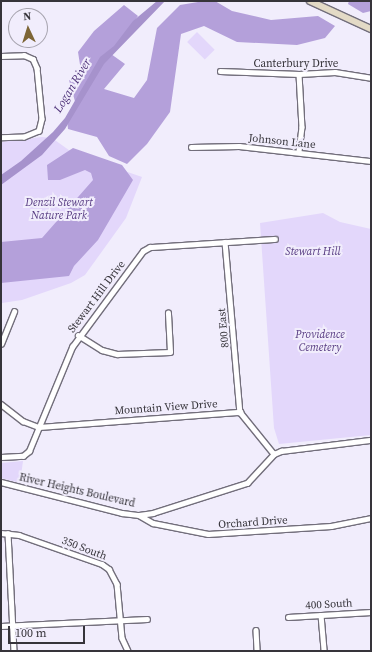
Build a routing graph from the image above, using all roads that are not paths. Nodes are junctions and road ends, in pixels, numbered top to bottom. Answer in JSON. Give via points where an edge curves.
{"nodes":[{"id":1,"x":310,"y":1,"type":"edge"},
{"id":2,"x":371,"y":29,"type":"edge"},
{"id":3,"x":1,"y":56,"type":"edge"},
{"id":4,"x":220,"y":71,"type":"dead end"},
{"id":5,"x":299,"y":74,"type":"junction"},
{"id":6,"x":371,"y":78,"type":"edge"},
{"id":7,"x":1,"y":138,"type":"edge"},
{"id":8,"x":190,"y":147,"type":"dead end"},
{"id":9,"x":299,"y":152,"type":"junction"},
{"id":10,"x":371,"y":161,"type":"edge"},
{"id":11,"x":274,"y":239,"type":"dead end"},
{"id":12,"x":225,"y":242,"type":"junction"},
{"id":13,"x":14,"y":312,"type":"dead end"},
{"id":14,"x":168,"y":313,"type":"dead end"},
{"id":15,"x":78,"y":335,"type":"junction"},
{"id":16,"x":1,"y":344,"type":"edge"},
{"id":17,"x":1,"y":404,"type":"edge"},
{"id":18,"x":240,"y":412,"type":"junction"},
{"id":19,"x":39,"y":427,"type":"junction"},
{"id":20,"x":371,"y":440,"type":"edge"},
{"id":21,"x":274,"y":454,"type":"junction"},
{"id":22,"x":1,"y":458,"type":"edge"},
{"id":23,"x":1,"y":482,"type":"edge"},
{"id":24,"x":139,"y":515,"type":"junction"},
{"id":25,"x":371,"y":518,"type":"edge"},
{"id":26,"x":1,"y":533,"type":"edge"},
{"id":27,"x":8,"y":533,"type":"junction"},
{"id":28,"x":371,"y":612,"type":"edge"},
{"id":29,"x":322,"y":615,"type":"junction"},
{"id":30,"x":288,"y":617,"type":"dead end"},
{"id":31,"x":147,"y":619,"type":"dead end"},
{"id":32,"x":120,"y":620,"type":"junction"},
{"id":33,"x":12,"y":625,"type":"junction"},
{"id":34,"x":1,"y":626,"type":"edge"},
{"id":35,"x":256,"y":630,"type":"dead end"},
{"id":36,"x":14,"y":651,"type":"edge"},
{"id":37,"x":128,"y":651,"type":"edge"},
{"id":38,"x":257,"y":651,"type":"edge"},
{"id":39,"x":324,"y":651,"type":"edge"}],
"edges":[{"from":1,"to":2,"type":"street"},
{"from":3,"to":7,"type":"street","via":[[24,55],[32,59],[37,68],[42,120],[39,131],[24,137]]},
{"from":4,"to":5,"type":"street","name":"Canterbury Drive"},
{"from":5,"to":6,"type":"street","name":"Canterbury Drive","via":[[335,72]]},
{"from":5,"to":9,"type":"street","via":[[302,114]]},
{"from":8,"to":9,"type":"street","name":"Johnson Lane","via":[[239,146]]},
{"from":9,"to":10,"type":"street","name":"Johnson Lane"},
{"from":11,"to":12,"type":"street","name":"Stewart Hill Drive"},
{"from":12,"to":15,"type":"street","name":"Stewart Hill Drive","via":[[150,247],[143,251]]},
{"from":12,"to":18,"type":"street","name":"800 East"},
{"from":13,"to":16,"type":"street"},
{"from":14,"to":15,"type":"street","via":[[170,352],[117,354],[102,350]]},
{"from":15,"to":19,"type":"street","name":"Stewart Hill Drive"},
{"from":17,"to":19,"type":"street","via":[[22,421]]},
{"from":18,"to":19,"type":"street","name":"Mountain View Drive"},
{"from":18,"to":21,"type":"street"},
{"from":19,"to":22,"type":"street","name":"Stewart Hill Drive","via":[[29,451],[23,456]]},
{"from":20,"to":21,"type":"street"},
{"from":21,"to":24,"type":"street","name":"River Heights Boulevard","via":[[247,483],[154,513]]},
{"from":23,"to":24,"type":"street","name":"River Heights Boulevard","via":[[122,513]]},
{"from":24,"to":25,"type":"street","name":"Orchard Drive","via":[[153,523],[208,534],[331,526]]},
{"from":26,"to":27,"type":"street","name":"350 South"},
{"from":27,"to":32,"type":"street","name":"350 South","via":[[102,564],[109,569],[117,584]]},
{"from":27,"to":33,"type":"street"},
{"from":28,"to":29,"type":"street","name":"400 South"},
{"from":29,"to":30,"type":"street","name":"400 South"},
{"from":29,"to":39,"type":"street"},
{"from":31,"to":32,"type":"street"},
{"from":32,"to":33,"type":"street"},
{"from":32,"to":37,"type":"street","name":"350 South","via":[[122,638]]},
{"from":33,"to":34,"type":"street"},
{"from":33,"to":36,"type":"street"},
{"from":35,"to":38,"type":"street"}]}
